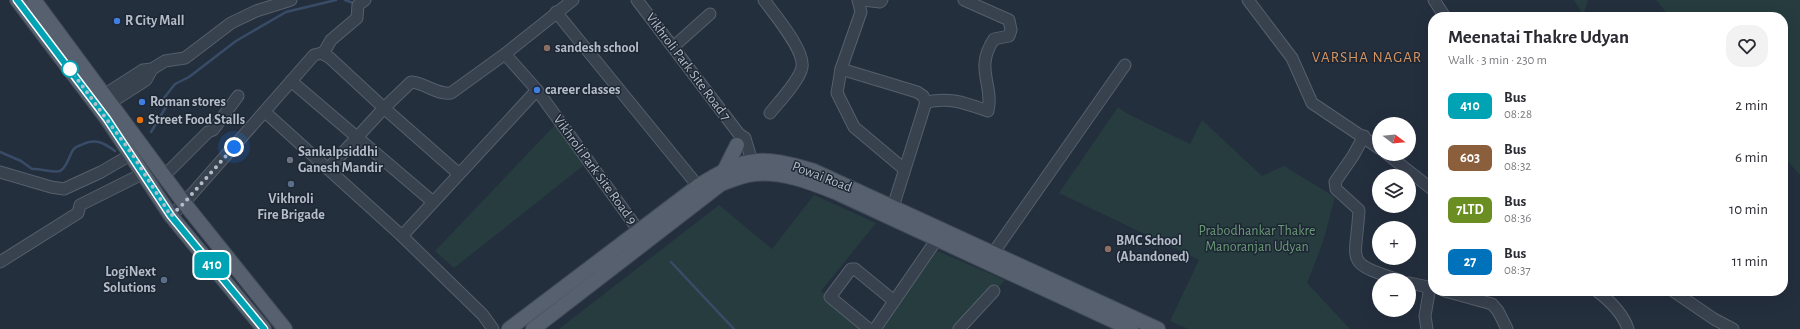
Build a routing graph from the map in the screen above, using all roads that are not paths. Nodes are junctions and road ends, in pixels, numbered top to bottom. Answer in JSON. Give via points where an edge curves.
{"nodes":[{"id":1,"x":17,"y":0,"type":"edge"},
{"id":2,"x":34,"y":0,"type":"edge"},
{"id":3,"x":292,"y":0,"type":"edge"},
{"id":4,"x":365,"y":0,"type":"edge"},
{"id":5,"x":573,"y":0,"type":"edge"},
{"id":6,"x":636,"y":0,"type":"edge"},
{"id":7,"x":764,"y":0,"type":"edge"},
{"id":8,"x":858,"y":0,"type":"edge"},
{"id":9,"x":864,"y":0,"type":"edge"},
{"id":10,"x":882,"y":0,"type":"edge"},
{"id":11,"x":964,"y":0,"type":"edge"},
{"id":12,"x":1248,"y":0,"type":"edge"},
{"id":13,"x":1434,"y":0,"type":"edge"},
{"id":14,"x":556,"y":12,"type":"junction"},
{"id":15,"x":1442,"y":12,"type":"edge"},
{"id":16,"x":710,"y":14,"type":"dead end"},
{"id":17,"x":673,"y":47,"type":"junction"},
{"id":18,"x":324,"y":54,"type":"junction"},
{"id":19,"x":505,"y":54,"type":"junction"},
{"id":20,"x":1125,"y":65,"type":"dead end"},
{"id":21,"x":841,"y":69,"type":"junction"},
{"id":22,"x":291,"y":81,"type":"junction"},
{"id":23,"x":537,"y":90,"type":"junction"},
{"id":24,"x":238,"y":96,"type":"dead end"},
{"id":25,"x":107,"y":99,"type":"junction"},
{"id":26,"x":926,"y":102,"type":"junction"},
{"id":27,"x":384,"y":108,"type":"junction"},
{"id":28,"x":265,"y":112,"type":"junction"},
{"id":29,"x":770,"y":113,"type":"dead end"},
{"id":30,"x":1364,"y":136,"type":"junction"},
{"id":31,"x":357,"y":138,"type":"junction"},
{"id":32,"x":738,"y":140,"type":"junction"},
{"id":33,"x":1372,"y":142,"type":"edge"},
{"id":34,"x":132,"y":154,"type":"junction"},
{"id":35,"x":1396,"y":161,"type":"edge"},
{"id":36,"x":328,"y":168,"type":"junction"},
{"id":37,"x":748,"y":168,"type":"junction"},
{"id":38,"x":904,"y":169,"type":"junction"},
{"id":39,"x":724,"y":170,"type":"junction"},
{"id":40,"x":0,"y":172,"type":"edge"},
{"id":41,"x":144,"y":173,"type":"junction"},
{"id":42,"x":459,"y":174,"type":"junction"},
{"id":43,"x":164,"y":176,"type":"junction"},
{"id":44,"x":698,"y":186,"type":"junction"},
{"id":45,"x":1428,"y":186,"type":"edge"},
{"id":46,"x":433,"y":202,"type":"junction"},
{"id":47,"x":184,"y":203,"type":"junction"},
{"id":48,"x":893,"y":207,"type":"junction"},
{"id":49,"x":171,"y":216,"type":"junction"},
{"id":50,"x":639,"y":231,"type":"junction"},
{"id":51,"x":402,"y":236,"type":"junction"},
{"id":52,"x":936,"y":239,"type":"junction"},
{"id":53,"x":991,"y":258,"type":"junction"},
{"id":54,"x":0,"y":262,"type":"edge"},
{"id":55,"x":1377,"y":273,"type":"edge"},
{"id":56,"x":1416,"y":284,"type":"edge"},
{"id":57,"x":1428,"y":286,"type":"edge"},
{"id":58,"x":994,"y":291,"type":"dead end"},
{"id":59,"x":1430,"y":296,"type":"edge"},
{"id":60,"x":1462,"y":296,"type":"edge"},
{"id":61,"x":1604,"y":296,"type":"edge"},
{"id":62,"x":1680,"y":296,"type":"edge"},
{"id":63,"x":894,"y":301,"type":"junction"},
{"id":64,"x":264,"y":329,"type":"edge"},
{"id":65,"x":285,"y":329,"type":"edge"},
{"id":66,"x":493,"y":329,"type":"edge"},
{"id":67,"x":509,"y":329,"type":"edge"},
{"id":68,"x":532,"y":329,"type":"edge"},
{"id":69,"x":869,"y":329,"type":"edge"},
{"id":70,"x":875,"y":329,"type":"edge"},
{"id":71,"x":959,"y":329,"type":"edge"},
{"id":72,"x":1131,"y":329,"type":"edge"},
{"id":73,"x":1158,"y":329,"type":"edge"},
{"id":74,"x":1427,"y":329,"type":"edge"},
{"id":75,"x":1507,"y":329,"type":"edge"},
{"id":76,"x":1628,"y":329,"type":"edge"},
{"id":77,"x":1733,"y":329,"type":"edge"}],
"edges":[{"from":1,"to":34,"type":"main road"},
{"from":2,"to":25,"type":"main road"},
{"from":3,"to":25,"type":"street","via":[[256,11],[231,23],[185,58],[164,61],[152,69],[143,70]]},
{"from":4,"to":18,"type":"street","via":[[358,5],[357,18],[331,40]]},
{"from":5,"to":14,"type":"street"},
{"from":6,"to":17,"type":"street","name":"Vikhroli Park Site Road 7"},
{"from":7,"to":29,"type":"street","via":[[801,56],[802,68]]},
{"from":8,"to":21,"type":"street","via":[[861,12]]},
{"from":9,"to":10,"type":"street"},
{"from":11,"to":26,"type":"street","via":[[1009,20],[1009,36],[994,39],[986,50],[984,75],[990,103],[988,111],[942,98]]},
{"from":12,"to":30,"type":"street","via":[[1292,58],[1312,103]]},
{"from":13,"to":15,"type":"street"},
{"from":14,"to":19,"type":"street"},
{"from":14,"to":44,"type":"street"},
{"from":16,"to":17,"type":"street"},
{"from":17,"to":32,"type":"street","name":"Vikhroli Park Site Road 7"},
{"from":18,"to":22,"type":"street","via":[[314,55]]},
{"from":18,"to":27,"type":"street"},
{"from":19,"to":23,"type":"street","name":"Vikhroli Park Site Road 9"},
{"from":19,"to":27,"type":"street","via":[[451,93],[443,94],[421,83],[411,82]]},
{"from":20,"to":53,"type":"street"},
{"from":21,"to":26,"type":"street","via":[[917,92]]},
{"from":21,"to":38,"type":"street","via":[[837,93],[854,127]]},
{"from":22,"to":28,"type":"street"},
{"from":22,"to":31,"type":"street"},
{"from":23,"to":42,"type":"street"},
{"from":23,"to":50,"type":"street","name":"Vikhroli Park Site Road 9"},
{"from":24,"to":43,"type":"street","via":[[213,130]]},
{"from":25,"to":43,"type":"main road"},
{"from":26,"to":38,"type":"street"},
{"from":27,"to":31,"type":"street"},
{"from":27,"to":42,"type":"street"},
{"from":28,"to":36,"type":"street"},
{"from":28,"to":47,"type":"street"},
{"from":30,"to":33,"type":"street"},
{"from":30,"to":55,"type":"street","via":[[1335,182],[1336,189],[1359,210],[1354,252],[1356,260],[1368,270]]},
{"from":31,"to":36,"type":"street"},
{"from":31,"to":46,"type":"street"},
{"from":32,"to":37,"type":"street","name":"Vikhroli Park Site Road 7"},
{"from":32,"to":39,"type":"main road"},
{"from":34,"to":40,"type":"street","via":[[64,189]]},
{"from":34,"to":41,"type":"main road"},
{"from":35,"to":45,"type":"street"},
{"from":36,"to":51,"type":"street"},
{"from":37,"to":39,"type":"main road","name":"Powai Road"},
{"from":37,"to":48,"type":"main road","name":"Powai Road","via":[[782,162],[814,171]]},
{"from":37,"to":52,"type":"main road","name":"Powai Road","via":[[811,182]]},
{"from":37,"to":68,"type":"main road","name":"Powai Road","via":[[721,184]]},
{"from":38,"to":48,"type":"street"},
{"from":39,"to":44,"type":"main road","name":"Powai Road"},
{"from":41,"to":49,"type":"main road"},
{"from":41,"to":54,"type":"street","via":[[80,205],[78,213]]},
{"from":42,"to":46,"type":"street"},
{"from":43,"to":47,"type":"main road"},
{"from":44,"to":50,"type":"main road","name":"Powai Road"},
{"from":46,"to":51,"type":"street"},
{"from":47,"to":49,"type":"street"},
{"from":47,"to":65,"type":"main road"},
{"from":48,"to":53,"type":"main road","name":"Powai Road"},
{"from":49,"to":64,"type":"main road"},
{"from":50,"to":67,"type":"main road","name":"Powai Road"},
{"from":51,"to":66,"type":"street","via":[[483,315]]},
{"from":52,"to":53,"type":"main road","name":"Powai Road"},
{"from":52,"to":63,"type":"street"},
{"from":53,"to":72,"type":"main road","name":"Powai Road"},
{"from":53,"to":73,"type":"main road","name":"Powai Road"},
{"from":56,"to":57,"type":"street"},
{"from":58,"to":71,"type":"street"},
{"from":59,"to":74,"type":"street","via":[[1425,316]]},
{"from":60,"to":75,"type":"street","via":[[1492,304]]},
{"from":61,"to":76,"type":"street","via":[[1625,320]]},
{"from":62,"to":77,"type":"street"},
{"from":63,"to":69,"type":"street","via":[[855,269],[850,269],[830,297]]},
{"from":63,"to":70,"type":"street"}]}
